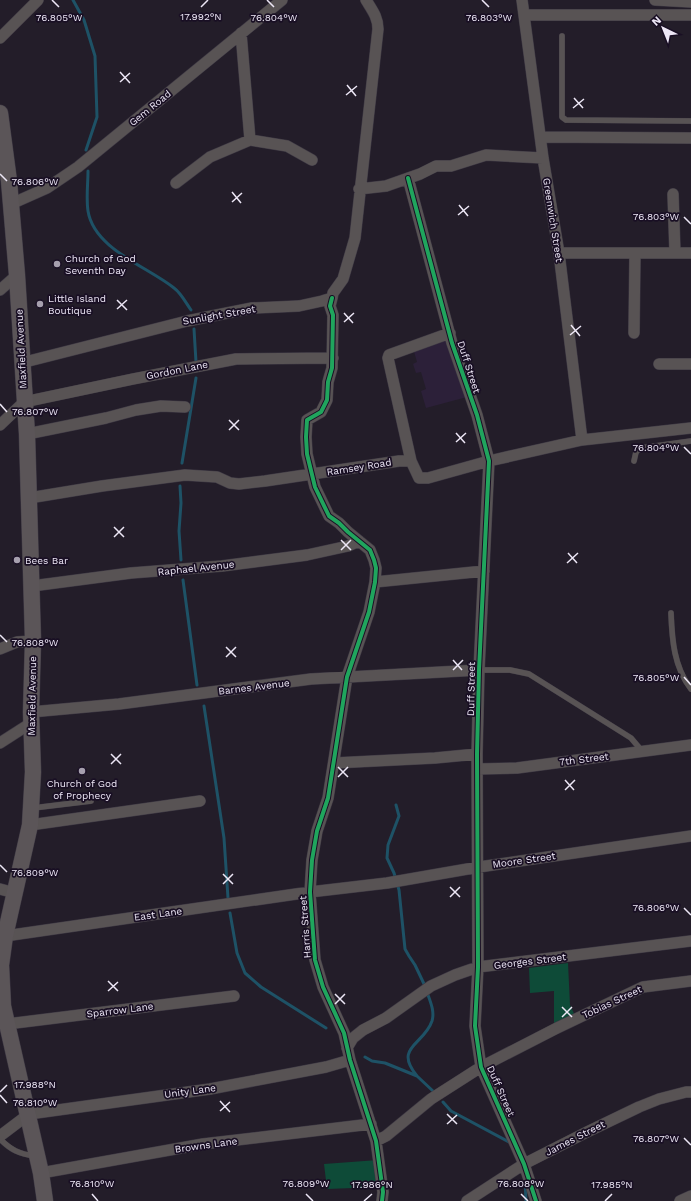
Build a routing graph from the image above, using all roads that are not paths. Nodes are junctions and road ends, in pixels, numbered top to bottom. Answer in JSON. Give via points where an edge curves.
{"nodes":[{"id":1,"x":38,"y":0,"type":"edge"},
{"id":2,"x":282,"y":0,"type":"edge"},
{"id":3,"x":366,"y":0,"type":"edge"},
{"id":4,"x":522,"y":0,"type":"edge"},
{"id":5,"x":656,"y":0,"type":"edge"},
{"id":6,"x":691,"y":2,"type":"edge"},
{"id":7,"x":525,"y":15,"type":"junction"},
{"id":8,"x":691,"y":15,"type":"edge"},
{"id":9,"x":241,"y":33,"type":"junction"},
{"id":10,"x":562,"y":36,"type":"dead end"},
{"id":11,"x":0,"y":38,"type":"edge"},
{"id":12,"x":0,"y":114,"type":"edge"},
{"id":13,"x":691,"y":121,"type":"edge"},
{"id":14,"x":542,"y":137,"type":"junction"},
{"id":15,"x":691,"y":138,"type":"edge"},
{"id":16,"x":250,"y":140,"type":"junction"},
{"id":17,"x":543,"y":158,"type":"junction"},
{"id":18,"x":312,"y":160,"type":"dead end"},
{"id":19,"x":408,"y":178,"type":"junction"},
{"id":20,"x":176,"y":183,"type":"dead end"},
{"id":21,"x":4,"y":184,"type":"edge"},
{"id":22,"x":359,"y":189,"type":"junction"},
{"id":23,"x":673,"y":194,"type":"dead end"},
{"id":24,"x":11,"y":204,"type":"junction"},
{"id":25,"x":559,"y":253,"type":"junction"},
{"id":26,"x":635,"y":253,"type":"junction"},
{"id":27,"x":675,"y":253,"type":"junction"},
{"id":28,"x":691,"y":253,"type":"edge"},
{"id":29,"x":17,"y":275,"type":"junction"},
{"id":30,"x":0,"y":290,"type":"edge"},
{"id":31,"x":332,"y":298,"type":"junction"},
{"id":32,"x":450,"y":333,"type":"junction"},
{"id":33,"x":634,"y":334,"type":"dead end"},
{"id":34,"x":333,"y":358,"type":"junction"},
{"id":35,"x":21,"y":363,"type":"junction"},
{"id":36,"x":659,"y":364,"type":"dead end"},
{"id":37,"x":691,"y":364,"type":"edge"},
{"id":38,"x":24,"y":402,"type":"junction"},
{"id":39,"x":185,"y":407,"type":"dead end"},
{"id":40,"x":0,"y":424,"type":"edge"},
{"id":41,"x":691,"y":428,"type":"edge"},
{"id":42,"x":26,"y":434,"type":"junction"},
{"id":43,"x":582,"y":440,"type":"junction"},
{"id":44,"x":691,"y":441,"type":"edge"},
{"id":45,"x":411,"y":461,"type":"junction"},
{"id":46,"x":489,"y":461,"type":"junction"},
{"id":47,"x":634,"y":461,"type":"dead end"},
{"id":48,"x":312,"y":474,"type":"junction"},
{"id":49,"x":29,"y":498,"type":"junction"},
{"id":50,"x":358,"y":541,"type":"junction"},
{"id":51,"x":484,"y":571,"type":"junction"},
{"id":52,"x":376,"y":582,"type":"junction"},
{"id":53,"x":32,"y":586,"type":"junction"},
{"id":54,"x":671,"y":613,"type":"dead end"},
{"id":55,"x":33,"y":641,"type":"junction"},
{"id":56,"x":0,"y":649,"type":"edge"},
{"id":57,"x":479,"y":670,"type":"junction"},
{"id":58,"x":347,"y":676,"type":"junction"},
{"id":59,"x":691,"y":689,"type":"edge"},
{"id":60,"x":31,"y":718,"type":"junction"},
{"id":61,"x":0,"y":743,"type":"edge"},
{"id":62,"x":691,"y":745,"type":"edge"},
{"id":63,"x":642,"y":752,"type":"junction"},
{"id":64,"x":477,"y":754,"type":"junction"},
{"id":65,"x":334,"y":763,"type":"junction"},
{"id":66,"x":477,"y":769,"type":"junction"},
{"id":67,"x":200,"y":800,"type":"dead end"},
{"id":68,"x":91,"y":801,"type":"dead end"},
{"id":69,"x":31,"y":808,"type":"junction"},
{"id":70,"x":30,"y":826,"type":"junction"},
{"id":71,"x":691,"y":836,"type":"edge"},
{"id":72,"x":479,"y":867,"type":"junction"},
{"id":73,"x":7,"y":891,"type":"edge"},
{"id":74,"x":310,"y":892,"type":"junction"},
{"id":75,"x":5,"y":936,"type":"junction"},
{"id":76,"x":691,"y":942,"type":"edge"},
{"id":77,"x":478,"y":967,"type":"junction"},
{"id":78,"x":691,"y":981,"type":"edge"},
{"id":79,"x":234,"y":996,"type":"dead end"},
{"id":80,"x":1,"y":1007,"type":"edge"},
{"id":81,"x":7,"y":1024,"type":"junction"},
{"id":82,"x":347,"y":1048,"type":"junction"},
{"id":83,"x":350,"y":1060,"type":"junction"},
{"id":84,"x":481,"y":1067,"type":"junction"},
{"id":85,"x":691,"y":1092,"type":"edge"},
{"id":86,"x":29,"y":1114,"type":"junction"},
{"id":87,"x":371,"y":1124,"type":"junction"},
{"id":88,"x":0,"y":1138,"type":"edge"},
{"id":89,"x":376,"y":1141,"type":"junction"},
{"id":90,"x":38,"y":1156,"type":"junction"},
{"id":91,"x":524,"y":1164,"type":"junction"},
{"id":92,"x":41,"y":1173,"type":"junction"},
{"id":93,"x":691,"y":1196,"type":"edge"},
{"id":94,"x":45,"y":1201,"type":"edge"},
{"id":95,"x":382,"y":1201,"type":"edge"},
{"id":96,"x":468,"y":1201,"type":"edge"},
{"id":97,"x":536,"y":1201,"type":"edge"},
{"id":98,"x":680,"y":1201,"type":"edge"}],
"edges":[{"from":1,"to":11,"type":"street"},
{"from":2,"to":9,"type":"street","name":"Gem Road"},
{"from":3,"to":22,"type":"street","via":[[376,16],[378,29]]},
{"from":4,"to":7,"type":"street","name":"Greenwich Street"},
{"from":5,"to":6,"type":"street"},
{"from":7,"to":8,"type":"street"},
{"from":7,"to":14,"type":"street","name":"Greenwich Street"},
{"from":9,"to":16,"type":"street"},
{"from":9,"to":24,"type":"street","name":"Gem Road","via":[[78,167],[48,188]]},
{"from":10,"to":13,"type":"lane","via":[[562,117],[566,120]]},
{"from":12,"to":21,"type":"main road","name":"Maxfield Avenue"},
{"from":14,"to":15,"type":"street"},
{"from":14,"to":17,"type":"street","name":"Greenwich Street"},
{"from":16,"to":18,"type":"street","via":[[287,146]]},
{"from":16,"to":20,"type":"street","via":[[210,157]]},
{"from":17,"to":19,"type":"street","via":[[486,155],[450,166],[436,166]]},
{"from":17,"to":25,"type":"street","name":"Greenwich Street"},
{"from":19,"to":22,"type":"street","via":[[386,186]]},
{"from":19,"to":32,"type":"street","name":"Duff Street"},
{"from":21,"to":24,"type":"main road","name":"Maxfield Avenue"},
{"from":22,"to":31,"type":"street","via":[[352,251],[343,279]]},
{"from":23,"to":27,"type":"street"},
{"from":24,"to":29,"type":"main road","name":"Maxfield Avenue"},
{"from":25,"to":26,"type":"street"},
{"from":25,"to":43,"type":"street","name":"Greenwich Street"},
{"from":26,"to":27,"type":"street"},
{"from":26,"to":33,"type":"street"},
{"from":27,"to":28,"type":"street"},
{"from":29,"to":30,"type":"street"},
{"from":29,"to":35,"type":"main road","name":"Maxfield Avenue"},
{"from":31,"to":34,"type":"street","via":[[330,306],[333,315]]},
{"from":31,"to":35,"type":"street","name":"Sunlight Street","via":[[299,306],[252,308],[187,321]]},
{"from":32,"to":45,"type":"street","via":[[388,356]]},
{"from":32,"to":46,"type":"street","name":"Duff Street"},
{"from":34,"to":38,"type":"street","name":"Gordon Lane","via":[[236,359]]},
{"from":34,"to":48,"type":"street","name":"Harris Street","via":[[327,400],[321,412],[307,420],[307,454]]},
{"from":35,"to":38,"type":"main road","name":"Maxfield Avenue"},
{"from":36,"to":37,"type":"street"},
{"from":38,"to":40,"type":"street"},
{"from":38,"to":42,"type":"main road","name":"Maxfield Avenue"},
{"from":39,"to":42,"type":"street","via":[[162,406],[136,410]]},
{"from":41,"to":43,"type":"street"},
{"from":42,"to":49,"type":"main road","name":"Maxfield Avenue"},
{"from":43,"to":46,"type":"street"},
{"from":44,"to":47,"type":"lane","via":[[641,448],[636,452]]},
{"from":45,"to":46,"type":"street","via":[[419,478],[428,478]]},
{"from":45,"to":48,"type":"street","name":"Ramsey Road"},
{"from":46,"to":51,"type":"street","name":"Duff Street"},
{"from":48,"to":49,"type":"street","name":"Ramsey Road","via":[[240,484],[230,484],[217,477],[185,475]]},
{"from":48,"to":50,"type":"street","name":"Harris Street","via":[[315,487],[329,516]]},
{"from":49,"to":53,"type":"main road","name":"Maxfield Avenue"},
{"from":50,"to":52,"type":"street","name":"Harris Street","via":[[372,554]]},
{"from":50,"to":53,"type":"street","name":"Raphael Avenue","via":[[348,546],[307,555]]},
{"from":51,"to":52,"type":"street"},
{"from":51,"to":57,"type":"street","name":"Duff Street"},
{"from":52,"to":58,"type":"street","name":"Harris Street","via":[[369,612]]},
{"from":53,"to":55,"type":"main road","name":"Maxfield Avenue"},
{"from":54,"to":59,"type":"lane","via":[[675,656],[684,680]]},
{"from":55,"to":56,"type":"street","via":[[17,642]]},
{"from":55,"to":60,"type":"main road","name":"Maxfield Avenue"},
{"from":57,"to":58,"type":"street","name":"Barnes Avenue"},
{"from":57,"to":63,"type":"lane","via":[[510,670],[529,674],[631,738]]},
{"from":57,"to":64,"type":"street","name":"Duff Street"},
{"from":58,"to":60,"type":"street","name":"Barnes Avenue","via":[[119,704]]},
{"from":58,"to":65,"type":"street","name":"Harris Street"},
{"from":60,"to":61,"type":"street"},
{"from":60,"to":69,"type":"main road","name":"Maxfield Avenue"},
{"from":62,"to":63,"type":"street","name":"7th Street"},
{"from":63,"to":66,"type":"street","name":"7th Street","via":[[517,768]]},
{"from":64,"to":65,"type":"street"},
{"from":64,"to":66,"type":"street","name":"Duff Street"},
{"from":65,"to":74,"type":"street","name":"Harris Street","via":[[328,798],[317,831]]},
{"from":66,"to":72,"type":"street","name":"Duff Street"},
{"from":67,"to":70,"type":"street"},
{"from":68,"to":69,"type":"lane"},
{"from":69,"to":70,"type":"main road","name":"Maxfield Avenue"},
{"from":70,"to":73,"type":"main road","name":"Maxfield Avenue"},
{"from":71,"to":72,"type":"street","name":"Moore Street"},
{"from":72,"to":74,"type":"street","name":"Moore Street"},
{"from":72,"to":77,"type":"street","name":"Duff Street"},
{"from":73,"to":75,"type":"main road","name":"Maxfield Avenue"},
{"from":74,"to":75,"type":"street","name":"East Lane"},
{"from":74,"to":82,"type":"street","name":"Harris Street","via":[[315,960],[323,987],[344,1033]]},
{"from":75,"to":80,"type":"main road","name":"Maxfield Avenue","via":[[1,965]]},
{"from":76,"to":77,"type":"street","name":"Georges Street"},
{"from":77,"to":82,"type":"street","name":"Georges Street","via":[[426,989],[386,1018],[363,1030],[353,1038]]},
{"from":77,"to":84,"type":"street","name":"Duff Street","via":[[475,1026]]},
{"from":78,"to":84,"type":"street","name":"Tobias Street","via":[[644,987]]},
{"from":79,"to":81,"type":"street","name":"Sparrow Lane"},
{"from":80,"to":81,"type":"main road","name":"Maxfield Avenue"},
{"from":81,"to":86,"type":"main road","name":"Maxfield Avenue"},
{"from":82,"to":83,"type":"street","name":"Harris Street"},
{"from":83,"to":86,"type":"street","name":"Unity Lane","via":[[326,1068],[210,1089]]},
{"from":83,"to":87,"type":"street","name":"Harris Street"},
{"from":84,"to":89,"type":"street","name":"Tobias Street","via":[[431,1099],[386,1136]]},
{"from":84,"to":91,"type":"street","name":"Duff Street"},
{"from":85,"to":91,"type":"street","name":"James Street","via":[[638,1107]]},
{"from":86,"to":88,"type":"street"},
{"from":86,"to":90,"type":"main road","name":"Maxfield Avenue"},
{"from":87,"to":89,"type":"street","name":"Harris Street"},
{"from":87,"to":92,"type":"street","name":"Browns Lane","via":[[203,1144]]},
{"from":88,"to":90,"type":"lane","via":[[10,1148]]},
{"from":89,"to":95,"type":"street","name":"Harris Street"},
{"from":90,"to":92,"type":"main road","name":"Maxfield Avenue"},
{"from":91,"to":96,"type":"street","name":"James Street"},
{"from":91,"to":97,"type":"street","name":"Duff Street"},
{"from":92,"to":94,"type":"main road","name":"Maxfield Avenue"},
{"from":93,"to":98,"type":"street"}]}
